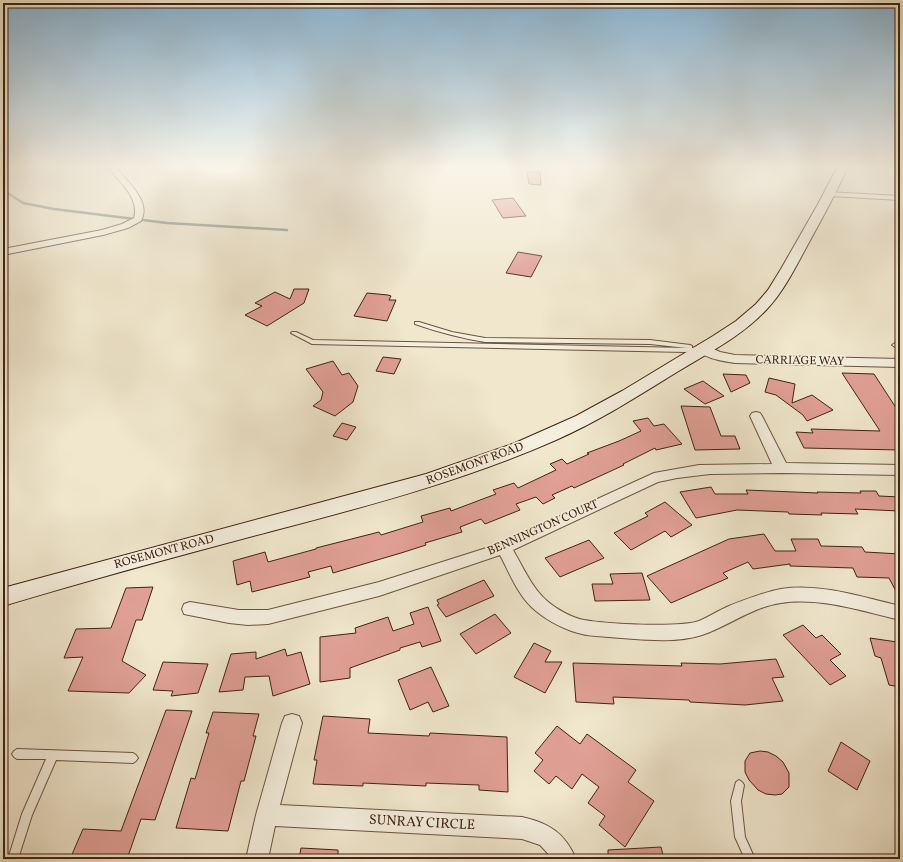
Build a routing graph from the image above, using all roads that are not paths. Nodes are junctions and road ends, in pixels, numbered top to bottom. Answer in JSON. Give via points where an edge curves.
{"nodes":[{"id":1,"x":139,"y":206,"type":"edge"},
{"id":2,"x":823,"y":206,"type":"edge"},
{"id":3,"x":3,"y":252,"type":"edge"},
{"id":4,"x":417,"y":323,"type":"dead end"},
{"id":5,"x":294,"y":333,"type":"dead end"},
{"id":6,"x":703,"y":348,"type":"junction"},
{"id":7,"x":900,"y":363,"type":"edge"},
{"id":8,"x":756,"y":416,"type":"dead end"},
{"id":9,"x":781,"y":468,"type":"junction"},
{"id":10,"x":900,"y":470,"type":"edge"},
{"id":11,"x":504,"y":548,"type":"junction"},
{"id":12,"x":3,"y":598,"type":"edge"},
{"id":13,"x":190,"y":609,"type":"dead end"},
{"id":14,"x":900,"y":613,"type":"edge"},
{"id":15,"x":292,"y":723,"type":"dead end"},
{"id":16,"x":17,"y":754,"type":"dead end"},
{"id":17,"x":53,"y":756,"type":"junction"},
{"id":18,"x":134,"y":758,"type":"dead end"},
{"id":19,"x":739,"y":785,"type":"dead end"},
{"id":20,"x":267,"y":815,"type":"junction"},
{"id":21,"x":13,"y":859,"type":"edge"},
{"id":22,"x":256,"y":859,"type":"edge"},
{"id":23,"x":565,"y":859,"type":"edge"},
{"id":24,"x":750,"y":859,"type":"edge"}],
"edges":[{"from":1,"to":3,"type":"street","via":[[138,219],[125,226]]},
{"from":2,"to":6,"type":"main road","name":"ROSEMONT ROAD","via":[[768,298],[751,316]]},
{"from":4,"to":6,"type":"lane","via":[[446,333],[478,339],[650,342]]},
{"from":5,"to":6,"type":"lane","via":[[312,342],[685,350]]},
{"from":6,"to":7,"type":"street","name":"CARRIAGE WAY","via":[[716,355],[735,359]]},
{"from":6,"to":12,"type":"main road","name":"ROSEMONT ROAD","via":[[596,414],[468,468],[408,487]]},
{"from":8,"to":9,"type":"street"},
{"from":9,"to":10,"type":"street","name":"BENNINGTON COURT"},
{"from":9,"to":11,"type":"street","name":"BENNINGTON COURT","via":[[694,469],[654,478]]},
{"from":11,"to":13,"type":"street","name":"BENNINGTON COURT","via":[[379,588],[268,617],[229,617]]},
{"from":11,"to":14,"type":"street","via":[[528,591],[541,606],[582,627],[682,632],[700,628],[735,611],[780,596],[808,595],[838,599]]},
{"from":15,"to":20,"type":"street"},
{"from":16,"to":17,"type":"lane"},
{"from":17,"to":18,"type":"lane"},
{"from":17,"to":21,"type":"lane","via":[[27,814]]},
{"from":19,"to":24,"type":"lane","via":[[736,801],[740,837]]},
{"from":20,"to":22,"type":"street"},
{"from":20,"to":23,"type":"street","name":"SUNRAY CIRCLE","via":[[522,828],[534,830],[551,840]]}]}
